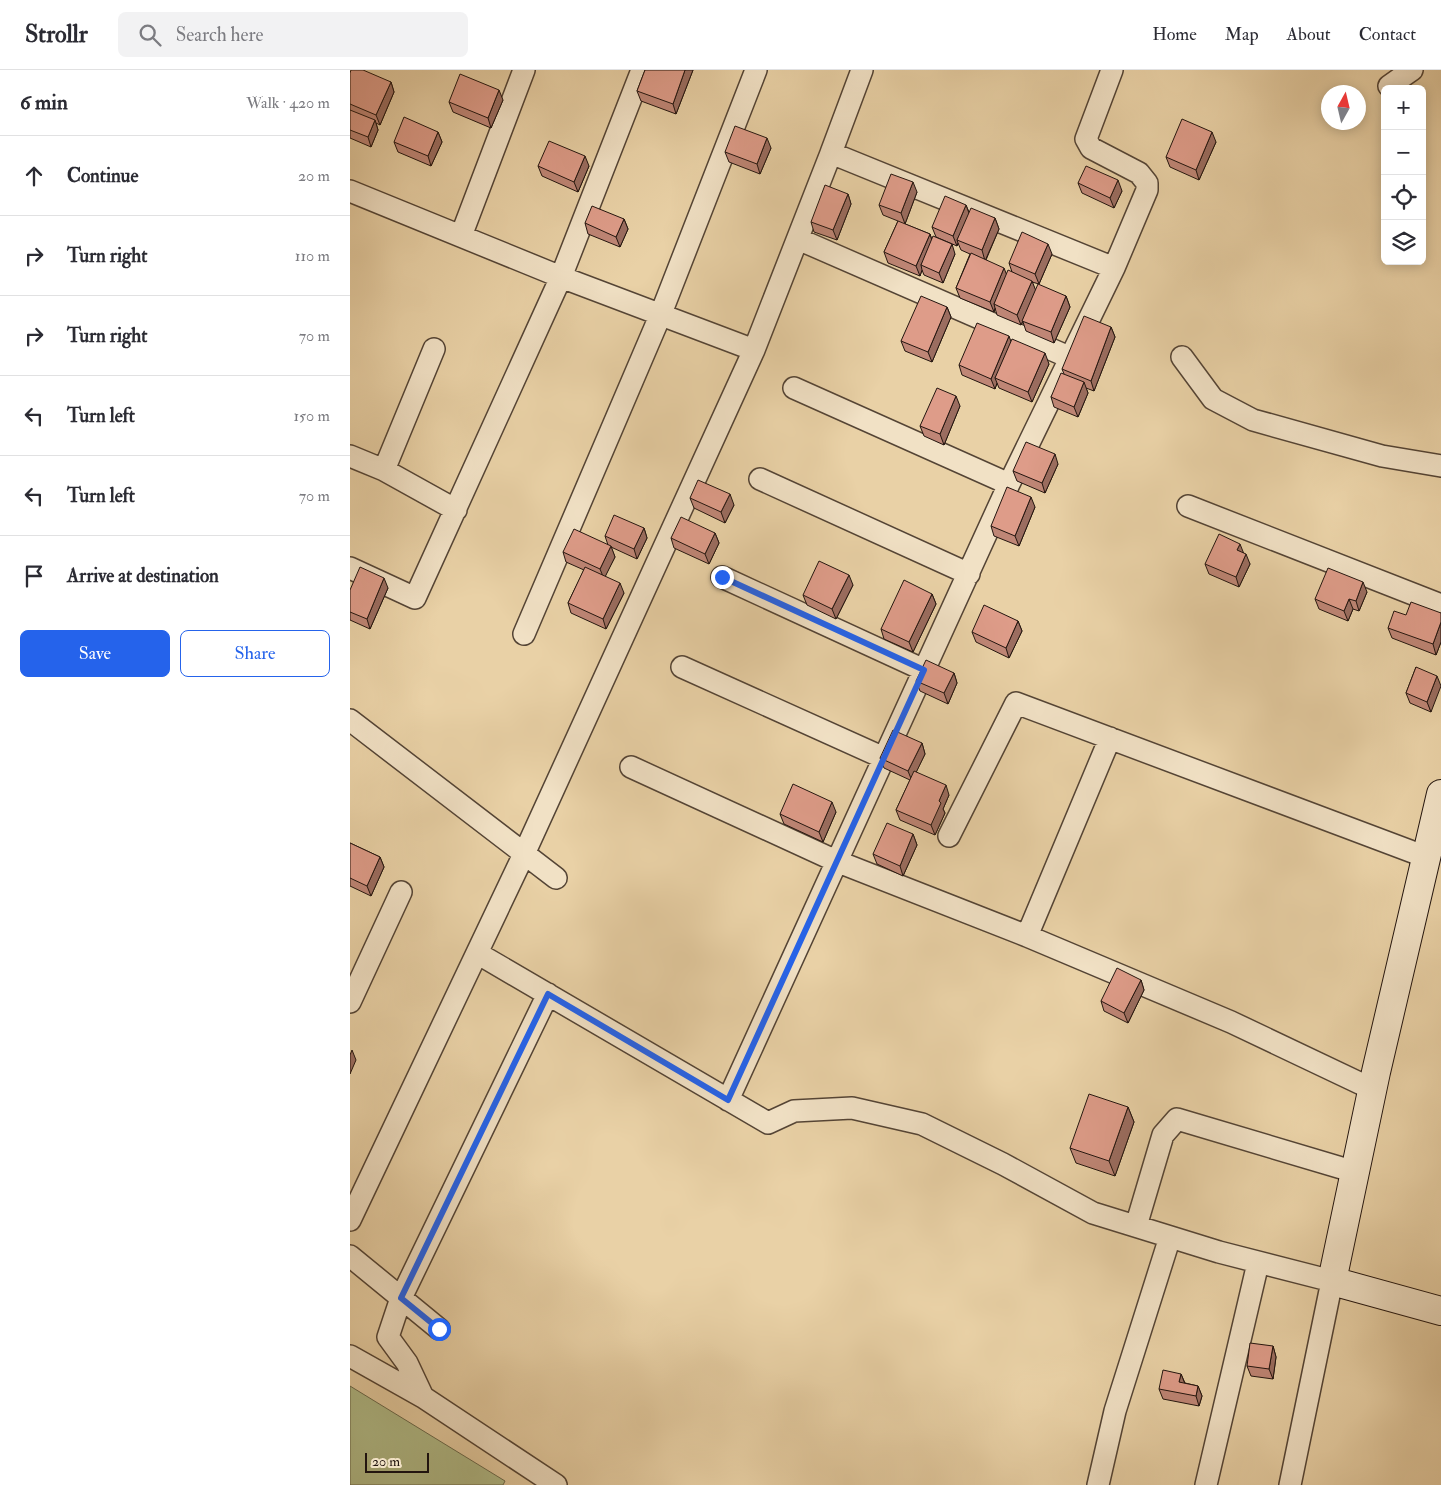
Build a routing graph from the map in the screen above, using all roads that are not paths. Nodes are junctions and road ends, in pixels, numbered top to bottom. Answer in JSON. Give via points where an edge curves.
{"nodes":[{"id":1,"x":524,"y":70,"type":"edge"},
{"id":2,"x":642,"y":70,"type":"edge"},
{"id":3,"x":756,"y":70,"type":"edge"},
{"id":4,"x":862,"y":70,"type":"edge"},
{"id":5,"x":1112,"y":70,"type":"edge"},
{"id":6,"x":1412,"y":70,"type":"edge"},
{"id":7,"x":1390,"y":85,"type":"edge"},
{"id":8,"x":831,"y":153,"type":"junction"},
{"id":9,"x":350,"y":191,"type":"edge"},
{"id":10,"x":461,"y":236,"type":"junction"},
{"id":11,"x":798,"y":240,"type":"junction"},
{"id":12,"x":1114,"y":268,"type":"junction"},
{"id":13,"x":561,"y":277,"type":"junction"},
{"id":14,"x":660,"y":316,"type":"junction"},
{"id":15,"x":434,"y":349,"type":"dead end"},
{"id":16,"x":754,"y":350,"type":"junction"},
{"id":17,"x":1182,"y":357,"type":"dead end"},
{"id":18,"x":1071,"y":358,"type":"junction"},
{"id":19,"x":794,"y":388,"type":"dead end"},
{"id":20,"x":350,"y":456,"type":"edge"},
{"id":21,"x":1441,"y":466,"type":"edge"},
{"id":22,"x":384,"y":470,"type":"junction"},
{"id":23,"x":760,"y":480,"type":"dead end"},
{"id":24,"x":1009,"y":484,"type":"junction"},
{"id":25,"x":1188,"y":506,"type":"dead end"},
{"id":26,"x":456,"y":510,"type":"junction"},
{"id":27,"x":350,"y":568,"type":"edge"},
{"id":28,"x":969,"y":574,"type":"junction"},
{"id":29,"x":722,"y":577,"type":"dead end"},
{"id":30,"x":1441,"y":605,"type":"edge"},
{"id":31,"x":524,"y":634,"type":"dead end"},
{"id":32,"x":682,"y":667,"type":"dead end"},
{"id":33,"x":924,"y":670,"type":"junction"},
{"id":34,"x":350,"y":720,"type":"edge"},
{"id":35,"x":1110,"y":738,"type":"junction"},
{"id":36,"x":884,"y":758,"type":"junction"},
{"id":37,"x":630,"y":767,"type":"dead end"},
{"id":38,"x":1441,"y":796,"type":"edge"},
{"id":39,"x":949,"y":836,"type":"dead end"},
{"id":40,"x":524,"y":854,"type":"junction"},
{"id":41,"x":1426,"y":857,"type":"junction"},
{"id":42,"x":836,"y":862,"type":"junction"},
{"id":43,"x":556,"y":878,"type":"dead end"},
{"id":44,"x":401,"y":892,"type":"dead end"},
{"id":45,"x":1026,"y":936,"type":"junction"},
{"id":46,"x":477,"y":953,"type":"junction"},
{"id":47,"x":548,"y":994,"type":"junction"},
{"id":48,"x":350,"y":1002,"type":"edge"},
{"id":49,"x":1372,"y":1089,"type":"junction"},
{"id":50,"x":728,"y":1100,"type":"junction"},
{"id":51,"x":1355,"y":1172,"type":"junction"},
{"id":52,"x":350,"y":1220,"type":"edge"},
{"id":53,"x":1136,"y":1226,"type":"junction"},
{"id":54,"x":1170,"y":1237,"type":"junction"},
{"id":55,"x":350,"y":1256,"type":"edge"},
{"id":56,"x":1258,"y":1262,"type":"junction"},
{"id":57,"x":1332,"y":1281,"type":"junction"},
{"id":58,"x":401,"y":1298,"type":"junction"},
{"id":59,"x":1441,"y":1311,"type":"edge"},
{"id":60,"x":439,"y":1329,"type":"dead end"},
{"id":61,"x":350,"y":1356,"type":"edge"},
{"id":62,"x":423,"y":1398,"type":"junction"},
{"id":63,"x":556,"y":1485,"type":"edge"},
{"id":64,"x":1098,"y":1485,"type":"edge"},
{"id":65,"x":1206,"y":1485,"type":"edge"},
{"id":66,"x":1290,"y":1485,"type":"edge"}],
"edges":[{"from":1,"to":10,"type":"street"},
{"from":2,"to":13,"type":"street"},
{"from":3,"to":14,"type":"street"},
{"from":4,"to":8,"type":"street"},
{"from":5,"to":12,"type":"street","via":[[1086,135],[1087,143],[1139,173],[1147,183],[1147,190]]},
{"from":6,"to":7,"type":"street"},
{"from":8,"to":11,"type":"street"},
{"from":8,"to":12,"type":"street"},
{"from":9,"to":10,"type":"street"},
{"from":10,"to":13,"type":"street"},
{"from":11,"to":16,"type":"street"},
{"from":11,"to":18,"type":"street"},
{"from":12,"to":18,"type":"street"},
{"from":13,"to":14,"type":"street"},
{"from":13,"to":26,"type":"street"},
{"from":14,"to":16,"type":"street"},
{"from":14,"to":31,"type":"street"},
{"from":15,"to":22,"type":"street"},
{"from":16,"to":40,"type":"street"},
{"from":17,"to":21,"type":"street","via":[[1213,399],[1254,420],[1382,456]]},
{"from":18,"to":24,"type":"street"},
{"from":19,"to":24,"type":"street"},
{"from":20,"to":22,"type":"street"},
{"from":22,"to":26,"type":"street"},
{"from":23,"to":28,"type":"street"},
{"from":24,"to":28,"type":"street"},
{"from":25,"to":30,"type":"street"},
{"from":26,"to":27,"type":"street","via":[[415,598]]},
{"from":28,"to":33,"type":"street"},
{"from":29,"to":33,"type":"street"},
{"from":32,"to":36,"type":"street"},
{"from":33,"to":36,"type":"street"},
{"from":34,"to":40,"type":"street"},
{"from":35,"to":39,"type":"street","via":[[1016,703]]},
{"from":35,"to":41,"type":"street"},
{"from":35,"to":45,"type":"street"},
{"from":36,"to":42,"type":"street"},
{"from":37,"to":42,"type":"street"},
{"from":38,"to":41,"type":"street"},
{"from":40,"to":43,"type":"street"},
{"from":40,"to":46,"type":"street"},
{"from":41,"to":49,"type":"street"},
{"from":42,"to":45,"type":"street"},
{"from":42,"to":50,"type":"street"},
{"from":44,"to":48,"type":"street"},
{"from":45,"to":49,"type":"street","via":[[1231,1022]]},
{"from":46,"to":47,"type":"street"},
{"from":46,"to":52,"type":"street"},
{"from":47,"to":50,"type":"street"},
{"from":47,"to":58,"type":"street"},
{"from":49,"to":51,"type":"street"},
{"from":50,"to":53,"type":"street","via":[[768,1123],[794,1111],[852,1108],[922,1124],[1093,1212]]},
{"from":51,"to":53,"type":"street","via":[[1177,1118],[1163,1135]]},
{"from":51,"to":57,"type":"street"},
{"from":53,"to":54,"type":"street"},
{"from":54,"to":56,"type":"street"},
{"from":54,"to":64,"type":"street","via":[[1115,1410]]},
{"from":55,"to":58,"type":"street"},
{"from":56,"to":57,"type":"street"},
{"from":56,"to":65,"type":"street"},
{"from":57,"to":59,"type":"street"},
{"from":57,"to":66,"type":"street"},
{"from":58,"to":60,"type":"street"},
{"from":58,"to":62,"type":"street","via":[[388,1337],[407,1363]]},
{"from":61,"to":62,"type":"street"},
{"from":62,"to":63,"type":"street"}]}
